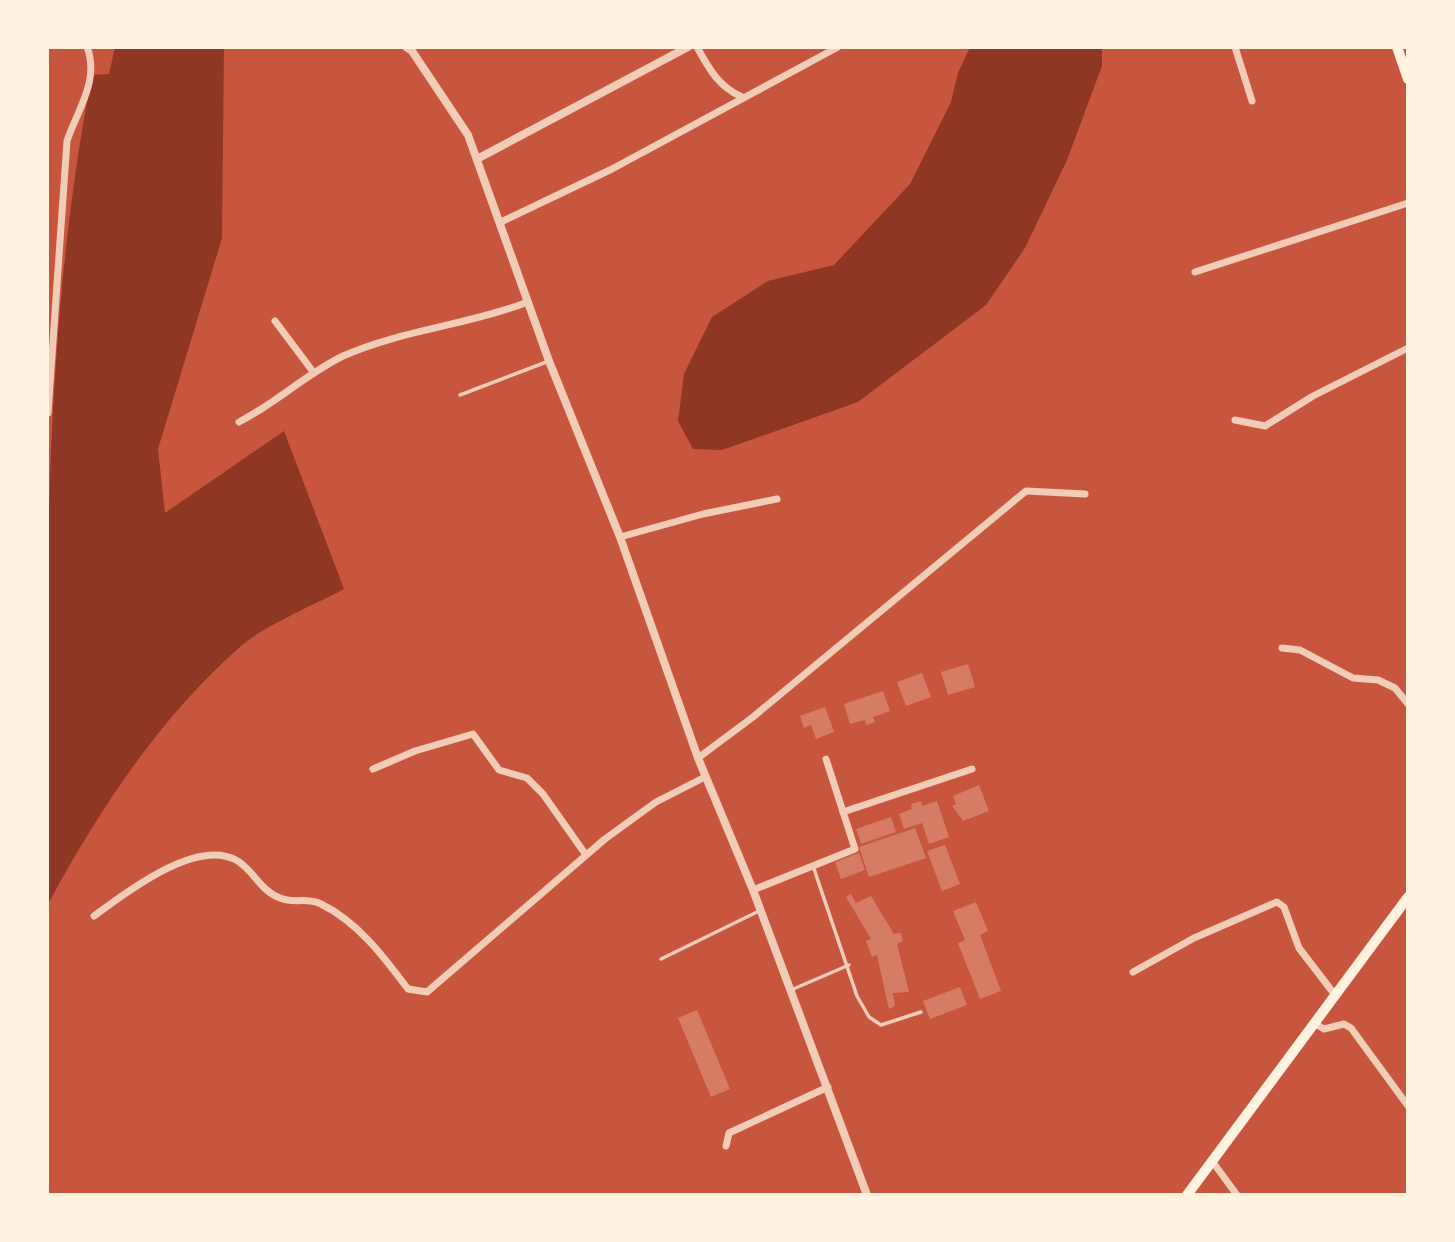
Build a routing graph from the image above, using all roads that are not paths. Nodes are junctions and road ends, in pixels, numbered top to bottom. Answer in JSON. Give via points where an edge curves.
{"nodes":[{"id":1,"x":88,"y":47,"type":"edge"},
{"id":2,"x":406,"y":47,"type":"edge"},
{"id":3,"x":688,"y":47,"type":"edge"},
{"id":4,"x":697,"y":47,"type":"edge"},
{"id":5,"x":838,"y":47,"type":"edge"},
{"id":6,"x":1235,"y":47,"type":"edge"},
{"id":7,"x":1397,"y":47,"type":"edge"},
{"id":8,"x":1408,"y":79,"type":"edge"},
{"id":9,"x":742,"y":97,"type":"junction"},
{"id":10,"x":1252,"y":101,"type":"dead end"},
{"id":11,"x":477,"y":159,"type":"junction"},
{"id":12,"x":1408,"y":203,"type":"edge"},
{"id":13,"x":501,"y":222,"type":"junction"},
{"id":14,"x":1195,"y":272,"type":"dead end"},
{"id":15,"x":528,"y":302,"type":"junction"},
{"id":16,"x":275,"y":321,"type":"dead end"},
{"id":17,"x":51,"y":326,"type":"edge"},
{"id":18,"x":1408,"y":348,"type":"edge"},
{"id":19,"x":549,"y":361,"type":"junction"},
{"id":20,"x":314,"y":373,"type":"junction"},
{"id":21,"x":460,"y":395,"type":"dead end"},
{"id":22,"x":48,"y":413,"type":"edge"},
{"id":23,"x":1235,"y":420,"type":"dead end"},
{"id":24,"x":239,"y":422,"type":"dead end"},
{"id":25,"x":1084,"y":494,"type":"dead end"},
{"id":26,"x":777,"y":499,"type":"dead end"},
{"id":27,"x":621,"y":537,"type":"junction"},
{"id":28,"x":1282,"y":648,"type":"dead end"},
{"id":29,"x":1408,"y":704,"type":"edge"},
{"id":30,"x":698,"y":758,"type":"junction"},
{"id":31,"x":826,"y":759,"type":"dead end"},
{"id":32,"x":373,"y":769,"type":"dead end"},
{"id":33,"x":972,"y":769,"type":"dead end"},
{"id":34,"x":705,"y":777,"type":"junction"},
{"id":35,"x":843,"y":813,"type":"junction"},
{"id":36,"x":586,"y":855,"type":"junction"},
{"id":37,"x":813,"y":866,"type":"junction"},
{"id":38,"x":753,"y":890,"type":"junction"},
{"id":39,"x":1408,"y":897,"type":"edge"},
{"id":40,"x":761,"y":910,"type":"junction"},
{"id":41,"x":94,"y":916,"type":"dead end"},
{"id":42,"x":661,"y":959,"type":"dead end"},
{"id":43,"x":849,"y":965,"type":"junction"},
{"id":44,"x":1133,"y":972,"type":"dead end"},
{"id":45,"x":791,"y":990,"type":"junction"},
{"id":46,"x":1335,"y":995,"type":"junction"},
{"id":47,"x":921,"y":1012,"type":"dead end"},
{"id":48,"x":1314,"y":1023,"type":"junction"},
{"id":49,"x":828,"y":1087,"type":"junction"},
{"id":50,"x":1408,"y":1106,"type":"edge"},
{"id":51,"x":726,"y":1146,"type":"dead end"},
{"id":52,"x":1212,"y":1161,"type":"junction"},
{"id":53,"x":867,"y":1195,"type":"edge"},
{"id":54,"x":1187,"y":1195,"type":"edge"},
{"id":55,"x":1237,"y":1195,"type":"edge"}],
"edges":[{"from":1,"to":17,"type":"street","via":[[91,62],[84,105],[67,141]]},
{"from":2,"to":11,"type":"street","via":[[468,135]]},
{"from":3,"to":11,"type":"street"},
{"from":4,"to":9,"type":"street","via":[[716,78]]},
{"from":5,"to":9,"type":"street"},
{"from":6,"to":10,"type":"street"},
{"from":7,"to":8,"type":"main road"},
{"from":9,"to":13,"type":"street","via":[[612,169]]},
{"from":11,"to":13,"type":"street"},
{"from":12,"to":14,"type":"street"},
{"from":13,"to":15,"type":"street"},
{"from":15,"to":19,"type":"street"},
{"from":15,"to":20,"type":"street","via":[[366,347]]},
{"from":16,"to":20,"type":"street"},
{"from":17,"to":22,"type":"street"},
{"from":18,"to":23,"type":"street","via":[[1265,426]]},
{"from":19,"to":21,"type":"lane"},
{"from":19,"to":27,"type":"street"},
{"from":20,"to":24,"type":"street"},
{"from":25,"to":30,"type":"street","via":[[1026,491]]},
{"from":26,"to":27,"type":"street"},
{"from":27,"to":30,"type":"street"},
{"from":28,"to":29,"type":"street","via":[[1300,650],[1353,678],[1378,680],[1395,688]]},
{"from":30,"to":34,"type":"street"},
{"from":31,"to":35,"type":"street"},
{"from":32,"to":36,"type":"street","via":[[415,751],[475,735],[499,770],[527,778],[543,794]]},
{"from":33,"to":35,"type":"street"},
{"from":34,"to":36,"type":"street","via":[[656,802]]},
{"from":34,"to":38,"type":"street"},
{"from":35,"to":37,"type":"street","via":[[855,849]]},
{"from":36,"to":41,"type":"street","via":[[427,992],[408,989],[381,953],[340,916],[306,899],[287,900],[272,894],[240,862],[225,854],[149,875]]},
{"from":37,"to":38,"type":"street"},
{"from":37,"to":43,"type":"lane"},
{"from":38,"to":40,"type":"street"},
{"from":39,"to":46,"type":"main road"},
{"from":40,"to":42,"type":"lane"},
{"from":40,"to":45,"type":"street"},
{"from":43,"to":45,"type":"lane"},
{"from":43,"to":47,"type":"lane","via":[[858,996],[876,1024]]},
{"from":44,"to":46,"type":"street","via":[[1277,902],[1284,907],[1299,948]]},
{"from":45,"to":49,"type":"street"},
{"from":46,"to":48,"type":"main road"},
{"from":48,"to":50,"type":"street","via":[[1324,1029],[1343,1024],[1352,1028]]},
{"from":48,"to":52,"type":"main road"},
{"from":49,"to":51,"type":"street","via":[[729,1133]]},
{"from":49,"to":53,"type":"street"},
{"from":52,"to":54,"type":"main road"},
{"from":52,"to":55,"type":"street"}]}
